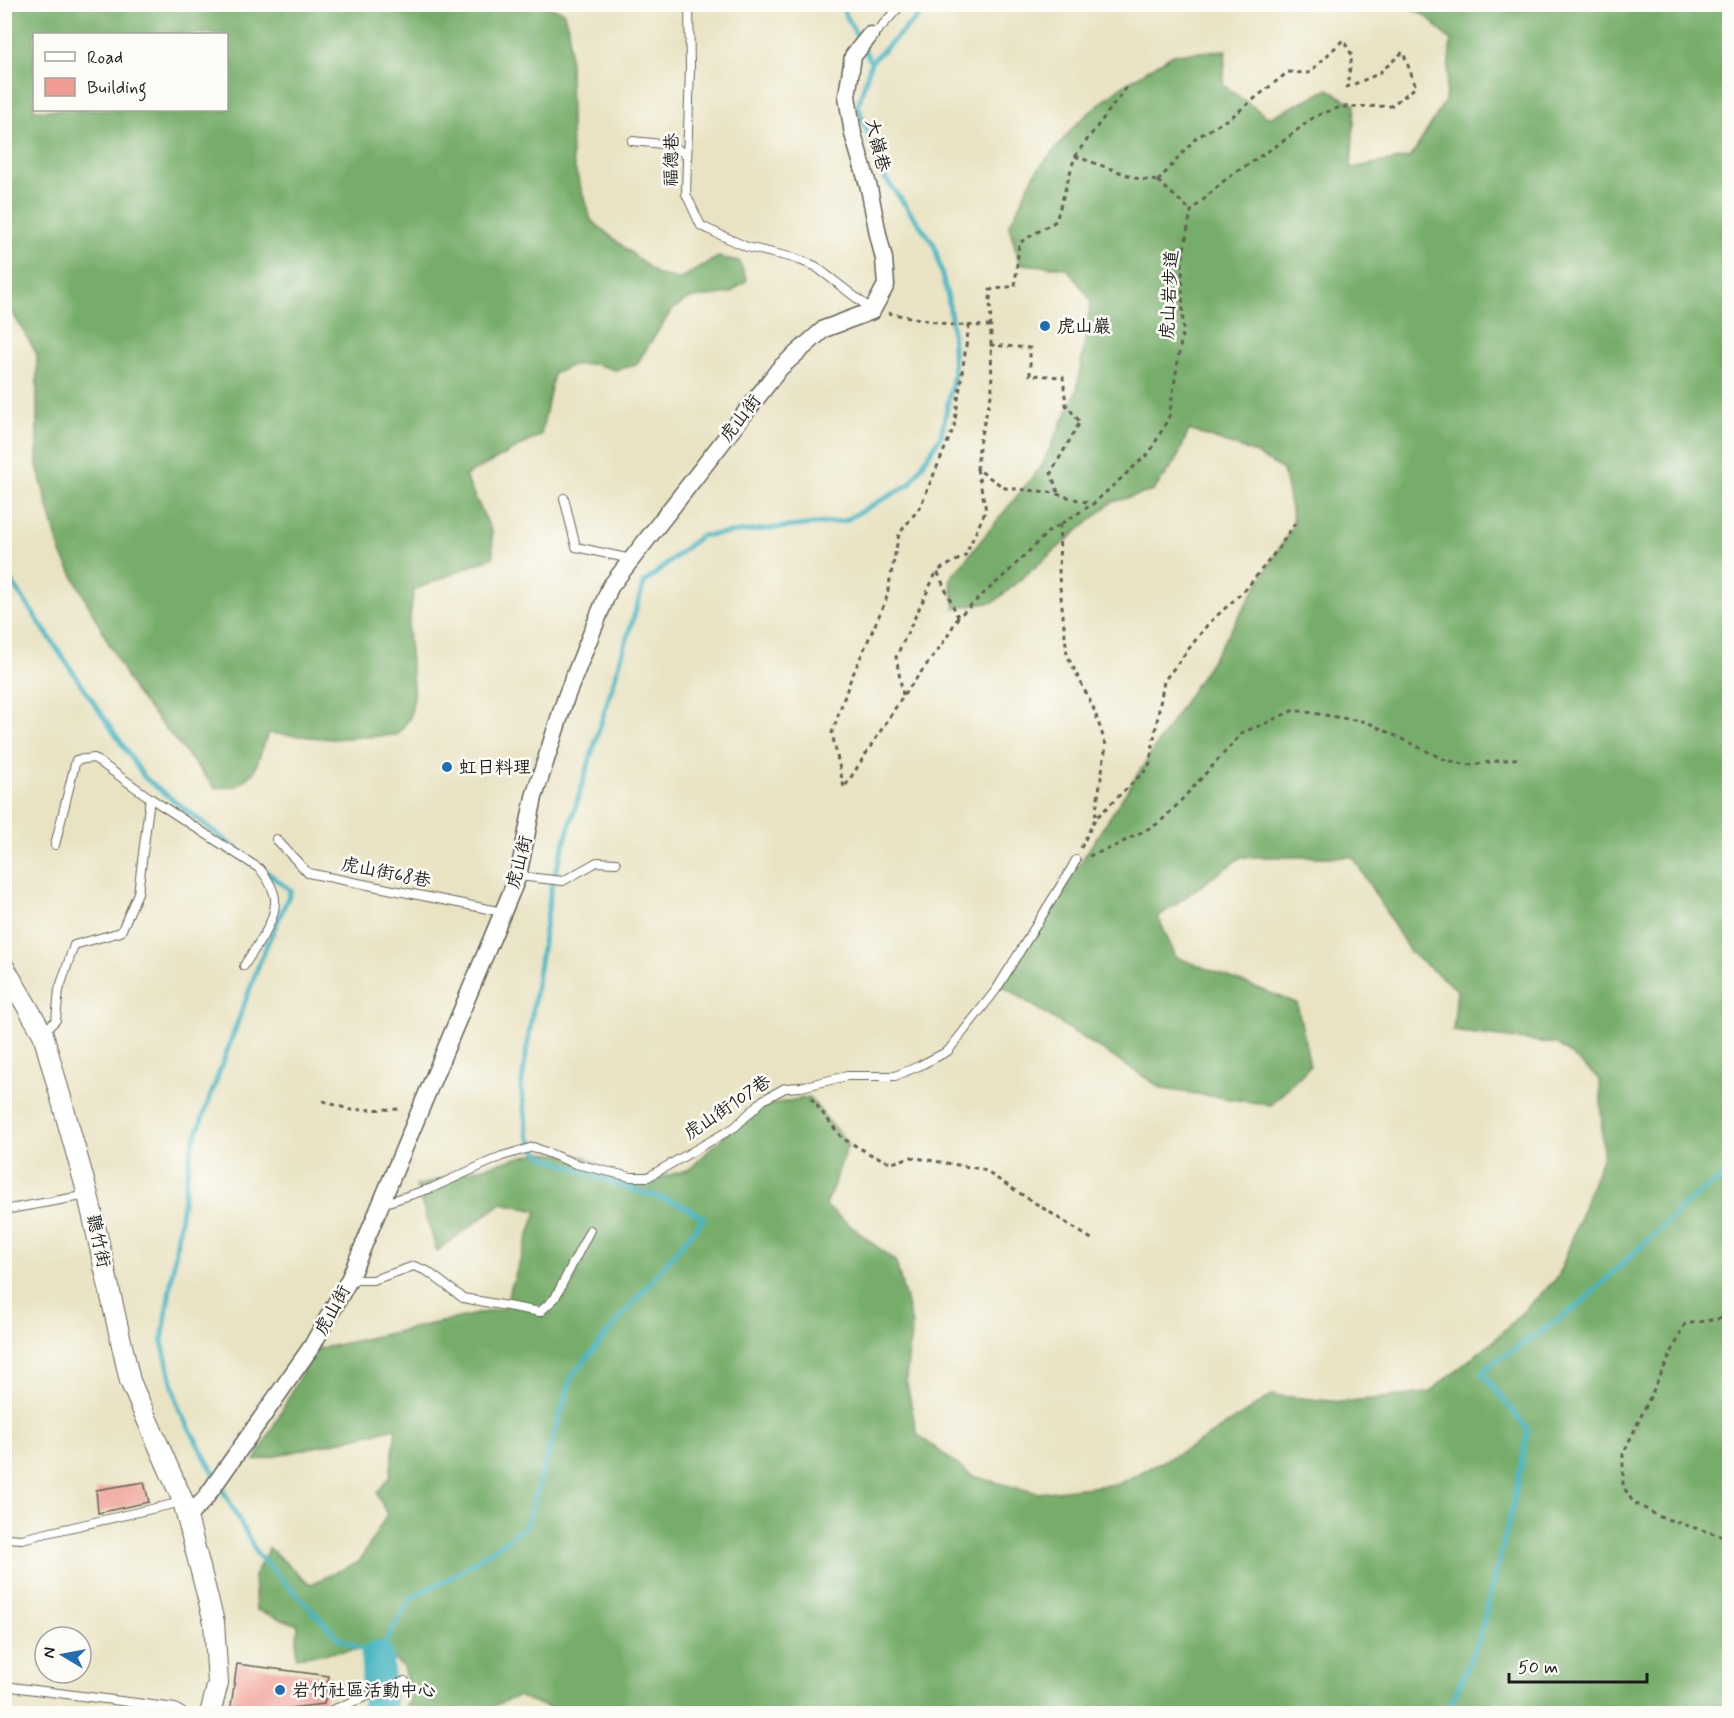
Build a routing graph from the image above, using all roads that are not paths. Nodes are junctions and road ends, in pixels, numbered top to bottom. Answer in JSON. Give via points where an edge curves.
{"nodes":[{"id":1,"x":689,"y":4,"type":"edge"},
{"id":2,"x":902,"y":4,"type":"edge"},
{"id":3,"x":870,"y":35,"type":"joint"},
{"id":4,"x":632,"y":141,"type":"dead end"},
{"id":5,"x":686,"y":155,"type":"junction"},
{"id":6,"x":872,"y":311,"type":"junction"},
{"id":7,"x":564,"y":498,"type":"dead end"},
{"id":8,"x":631,"y":559,"type":"junction"},
{"id":9,"x":150,"y":798,"type":"junction"},
{"id":10,"x":276,"y":838,"type":"dead end"},
{"id":11,"x":55,"y":845,"type":"dead end"},
{"id":12,"x":1076,"y":860,"type":"road end"},
{"id":13,"x":616,"y":862,"type":"dead end"},
{"id":14,"x":518,"y":876,"type":"junction"},
{"id":15,"x":504,"y":912,"type":"junction"},
{"id":16,"x":244,"y":966,"type":"dead end"},
{"id":17,"x":4,"y":967,"type":"edge"},
{"id":18,"x":43,"y":1034,"type":"junction"},
{"id":19,"x":88,"y":1195,"type":"junction"},
{"id":20,"x":382,"y":1204,"type":"junction"},
{"id":21,"x":4,"y":1210,"type":"edge"},
{"id":22,"x":590,"y":1230,"type":"dead end"},
{"id":23,"x":349,"y":1280,"type":"junction"},
{"id":24,"x":185,"y":1509,"type":"junction"},
{"id":25,"x":7,"y":1538,"type":"dead end"},
{"id":26,"x":4,"y":1677,"type":"edge"},
{"id":27,"x":405,"y":1681,"type":"dead end"},
{"id":28,"x":6,"y":1686,"type":"edge"},
{"id":29,"x":186,"y":1713,"type":"edge"},
{"id":30,"x":210,"y":1713,"type":"edge"},
{"id":31,"x":322,"y":1713,"type":"edge"}],
"edges":[{"from":1,"to":5,"type":"lane","name":"福德巷"},
{"from":2,"to":3,"type":"lane","name":"大嶺巷"},
{"from":3,"to":6,"type":"street","name":"大嶺巷","via":[[853,56],[847,96],[884,259],[886,285]]},
{"from":4,"to":5,"type":"lane","via":[[672,145]]},
{"from":5,"to":6,"type":"lane","name":"福德巷","via":[[686,194],[701,226],[747,247],[815,266]]},
{"from":6,"to":8,"type":"street","name":"虎山街","via":[[824,329],[780,368]]},
{"from":7,"to":8,"type":"lane","via":[[576,547]]},
{"from":8,"to":14,"type":"street","name":"虎山街","via":[[610,587],[566,697],[534,797]]},
{"from":9,"to":11,"type":"lane","via":[[94,758],[76,760]]},
{"from":9,"to":16,"type":"lane","via":[[260,869],[269,882],[276,901],[271,921]]},
{"from":9,"to":18,"type":"lane","via":[[138,893],[121,932],[74,945],[59,990],[56,1020]]},
{"from":10,"to":15,"type":"lane","name":"虎山街68巷","via":[[308,873]]},
{"from":12,"to":20,"type":"lane","name":"虎山街107巷","via":[[996,990],[948,1051],[896,1076],[848,1076],[785,1088],[763,1100],[735,1127],[648,1177],[631,1177],[576,1164],[533,1147]]},
{"from":13,"to":14,"type":"lane","via":[[597,862],[563,880]]},
{"from":14,"to":15,"type":"street","name":"虎山街"},
{"from":15,"to":20,"type":"street","name":"虎山街"},
{"from":17,"to":18,"type":"street","name":"聽竹街"},
{"from":18,"to":19,"type":"street","name":"聽竹街"},
{"from":19,"to":21,"type":"lane"},
{"from":19,"to":24,"type":"street","name":"聽竹街","via":[[130,1381]]},
{"from":20,"to":23,"type":"street","name":"虎山街"},
{"from":22,"to":23,"type":"lane","via":[[555,1298],[540,1312],[463,1298],[414,1266],[373,1280]]},
{"from":23,"to":24,"type":"street","name":"虎山街","via":[[312,1346],[204,1500]]},
{"from":24,"to":25,"type":"lane","via":[[22,1539]]},
{"from":24,"to":30,"type":"street","via":[[214,1622],[218,1683]]},
{"from":26,"to":28,"type":"lane"},
{"from":27,"to":31,"type":"lane"},
{"from":28,"to":29,"type":"lane","via":[[175,1708]]}]}
